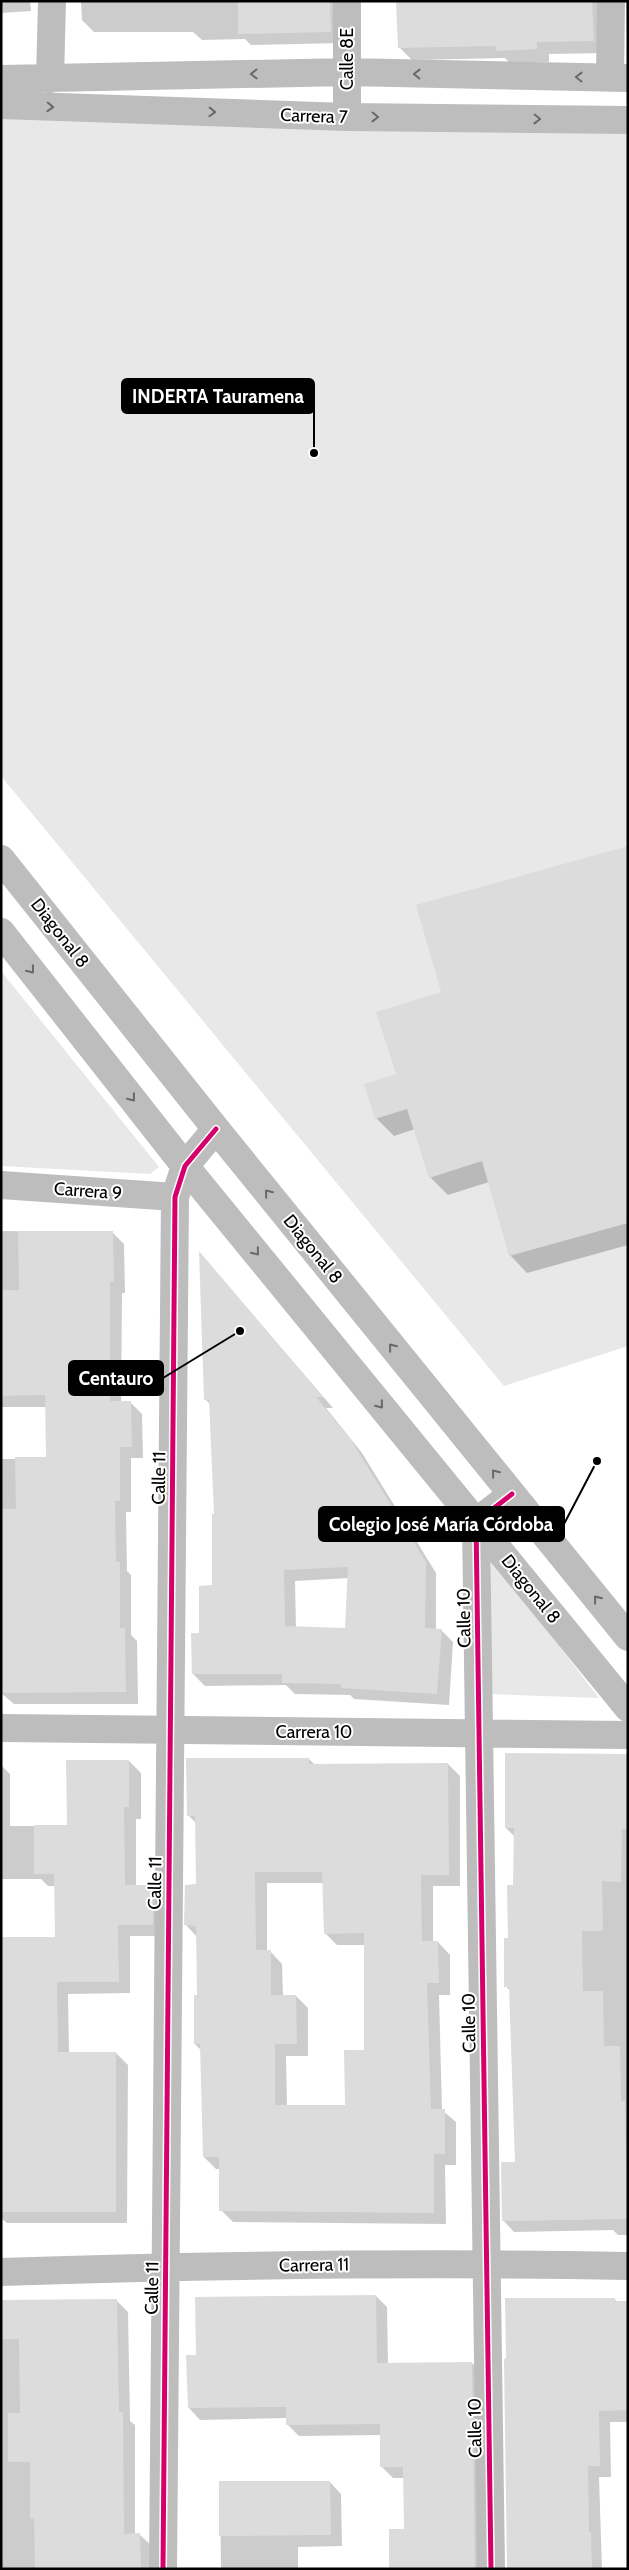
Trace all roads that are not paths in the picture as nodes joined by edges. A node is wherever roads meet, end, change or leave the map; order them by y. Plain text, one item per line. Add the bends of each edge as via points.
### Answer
1 (52, 1) edge
2 (347, 1) edge
3 (611, 1) edge
4 (347, 72) junction
5 (1, 78) edge
6 (619, 78) edge
7 (50, 79) junction
8 (1, 105) edge
9 (347, 117) junction
10 (628, 120) edge
11 (1, 859) edge
12 (1, 932) edge
13 (216, 1129) junction
14 (185, 1166) junction
15 (1, 1185) edge
16 (175, 1198) junction
17 (512, 1494) junction
18 (476, 1522) junction
19 (628, 1637) edge
20 (628, 1708) edge
21 (1, 1728) edge
22 (170, 1731) junction
23 (479, 1733) junction
24 (628, 1735) edge
25 (486, 2263) junction
26 (628, 2266) edge
27 (166, 2267) junction
28 (1, 2272) edge
29 (163, 2569) edge
30 (491, 2569) edge

1 - 7 street
2 - 4 street, Calle 8E
3 - 6 street
6 -> 4 street
4 -> 7 street
4 - 9 street, Calle 8E
5 - 7 street
8 -> 9 street, Carrera 7
9 -> 10 street, Carrera 7
11 - 13 street, Diagonal 8
12 -> 14 street, Diagonal 8
13 - 14 street
17 -> 13 street, Diagonal 8
14 - 16 street, Calle 11
14 -> 18 street, Diagonal 8
15 - 16 street, Carrera 9
16 - 22 street, Calle 11
17 - 18 street
19 -> 17 street, Diagonal 8
18 - 20 street, Diagonal 8
18 - 23 street, Calle 10
21 - 22 street, Carrera 10
22 - 23 street, Carrera 10
22 - 27 street, Calle 11
23 - 24 street, Carrera 10
23 - 25 street, Calle 10
25 - 26 street, Carrera 11
25 - 27 street, Carrera 11
25 - 30 street, Calle 10
27 - 28 street, Carrera 11
27 - 29 street, Calle 11

